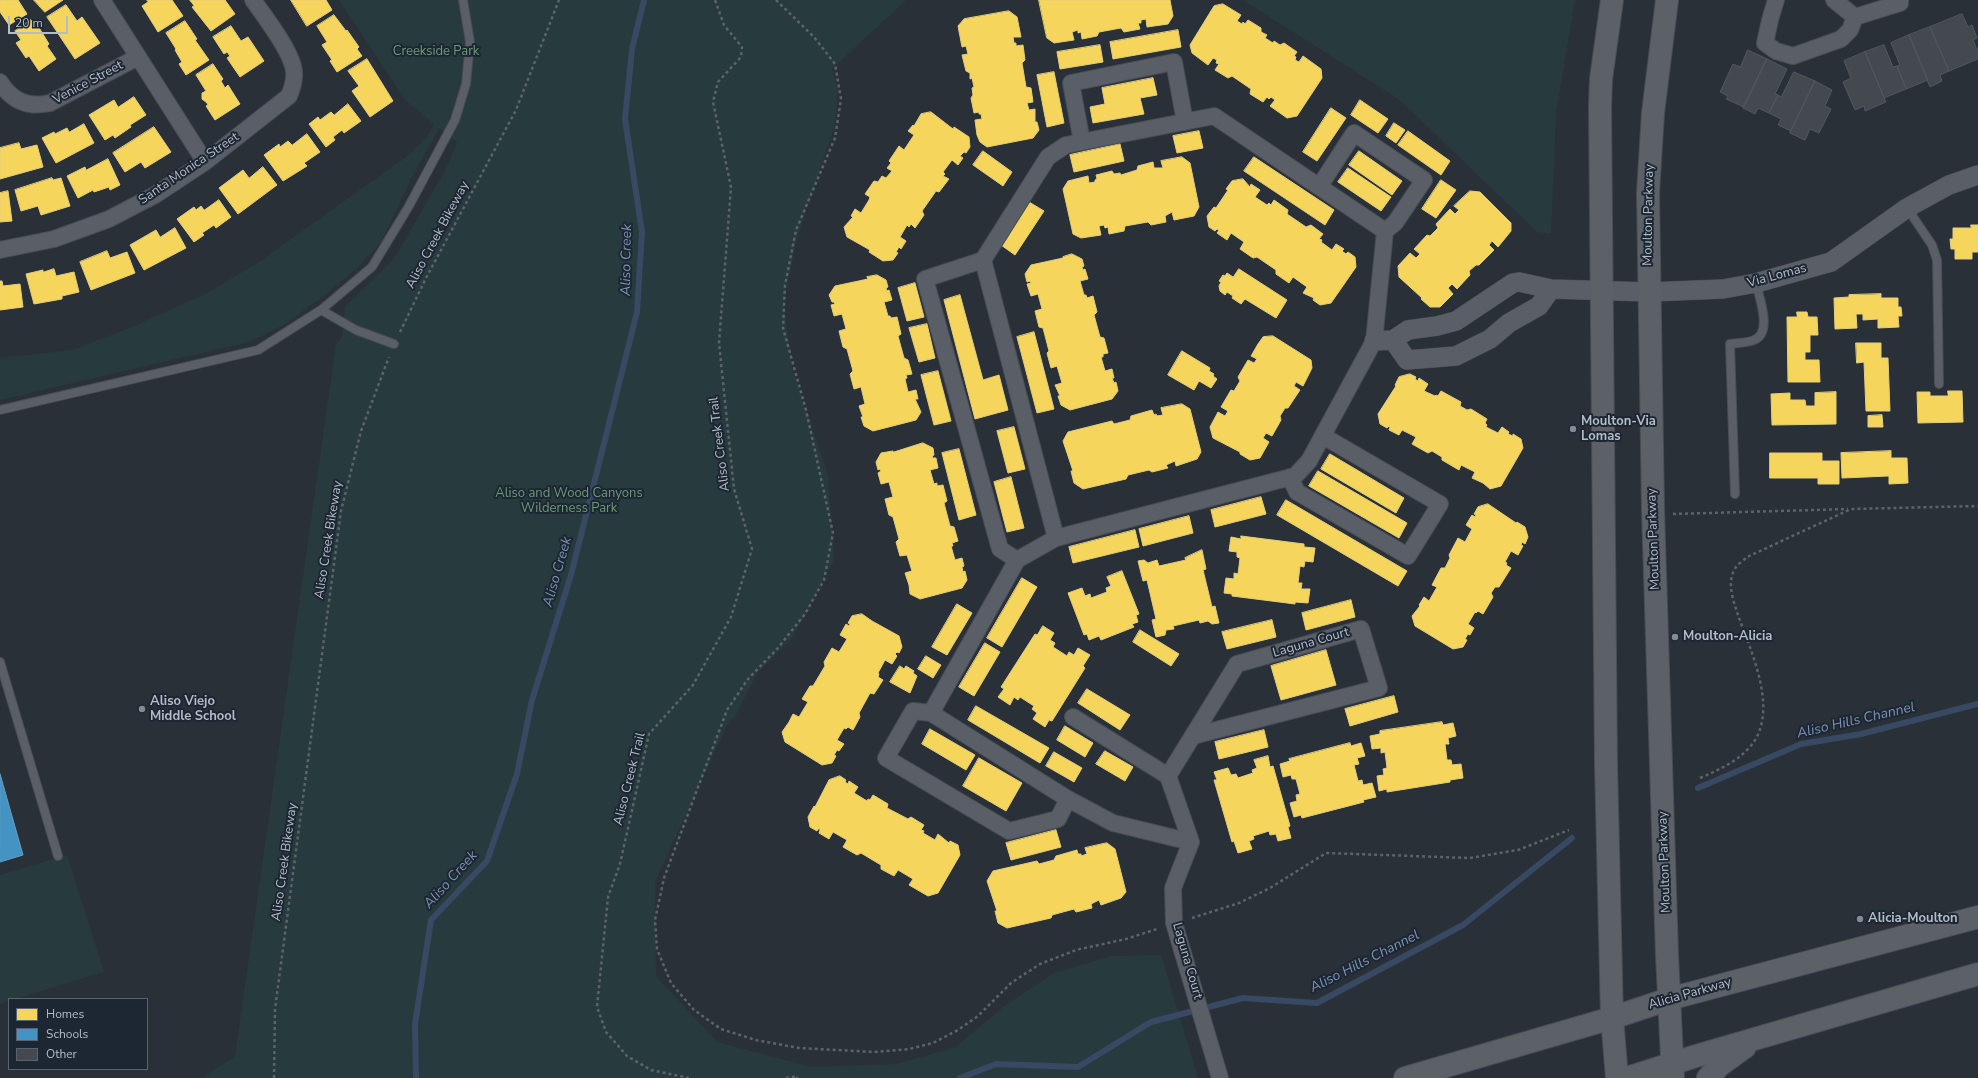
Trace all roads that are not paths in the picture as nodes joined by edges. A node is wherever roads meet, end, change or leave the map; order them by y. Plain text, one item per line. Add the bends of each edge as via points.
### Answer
1 (102, 0) edge
2 (254, 0) edge
3 (463, 0) edge
4 (1612, 0) edge
5 (1667, 0) edge
6 (1776, 0) edge
7 (1834, 0) edge
8 (1900, 0) edge
9 (1855, 17) junction
10 (138, 57) junction
11 (0, 82) edge
12 (1185, 122) junction
13 (1082, 142) junction
14 (205, 162) junction
15 (1978, 175) edge
16 (1318, 187) junction
17 (1907, 208) junction
18 (1385, 231) junction
19 (0, 250) edge
20 (983, 260) junction
21 (1756, 283) junction
22 (1551, 289) junction
23 (1603, 291) junction
24 (1649, 292) junction
25 (321, 310) junction
26 (1384, 341) junction
27 (394, 344) road end
28 (1939, 384) dead end
29 (0, 410) edge
30 (1323, 436) junction
31 (1290, 478) junction
32 (1735, 494) dead end
33 (1056, 538) junction
34 (1017, 560) junction
35 (0, 662) edge
36 (931, 714) junction
37 (1073, 717) dead end
38 (1193, 736) junction
39 (1168, 776) junction
40 (1068, 799) junction
41 (1190, 842) junction
42 (58, 856) dead end
43 (1978, 917) edge
44 (1978, 974) edge
45 (1669, 999) junction
46 (1612, 1018) junction
47 (1759, 1037) junction
48 (1673, 1070) edge
49 (1220, 1078) edge
50 (1404, 1078) edge
51 (1617, 1078) edge
52 (1627, 1078) edge
53 (1708, 1078) edge

1 - 10 street
2 - 14 street, Santa Monica Street via 290,58 294,72 293,85 289,96 279,106
3 - 25 lane via 470,42 466,84 455,120 409,206 372,267
4 - 23 main road via 1601,79
5 - 24 main road, Moulton Parkway via 1653,113 1648,193
6 - 9 street via 1766,43 1776,51 1793,56 1842,39 1850,30
7 - 9 street
8 - 9 street via 1900,3
10 - 11 street, Venice Street via 50,104 39,106 26,105 15,99
10 - 14 street
12 - 13 street
12 - 13 street via 1174,62 1071,83
12 - 16 street via 1214,116
13 - 20 street via 1066,145 1048,156
14 - 19 street, Santa Monica Street via 155,195 109,219 54,239
15 - 17 street, Via Lomas via 1949,185
16 - 18 street
16 - 18 street via 1354,134 1424,180 1395,223
17 - 21 street, Via Lomas via 1831,262
17 - 28 lane via 1932,245 1937,260
18 - 26 street
20 - 33 street
20 - 34 street via 925,279 1000,549
21 - 24 street, Via Lomas via 1724,289
21 - 32 lane via 1765,324 1762,333 1755,340 1730,344
22 - 23 street, Via Lomas
22 - 26 street, Via Lomas via 1513,283 1456,321 1408,330
22 - 26 street via 1539,306 1509,323 1490,338 1456,356 1407,360
23 - 24 street, Via Lomas
23 - 46 main road via 1606,742
24 - 45 main road, Moulton Parkway via 1653,514
25 - 27 lane via 356,330
25 - 29 lane via 258,350
26 - 30 street
30 - 31 street via 1309,461
30 - 31 street via 1440,504 1408,556 1297,492
31 - 33 street
33 - 34 street
34 - 36 street
35 - 42 lane
36 - 40 street
36 - 40 street via 913,711 886,758 1009,831 1058,819
37 - 39 street
38 - 38 street, Laguna Court via 1379,688 1361,629 1237,664
38 - 39 street, Laguna Court
39 - 41 street
40 - 41 street via 1113,822
41 - 49 street, Laguna Court via 1173,888 1174,923
43 - 45 main road, Alicia Parkway
44 - 47 main road
45 - 46 main road, Alicia Parkway
45 - 48 main road, Moulton Parkway
46 - 50 main road, Alicia Parkway
46 - 51 main road
47 - 48 main road
47 - 53 main road via 1720,1065
48 - 52 main road

